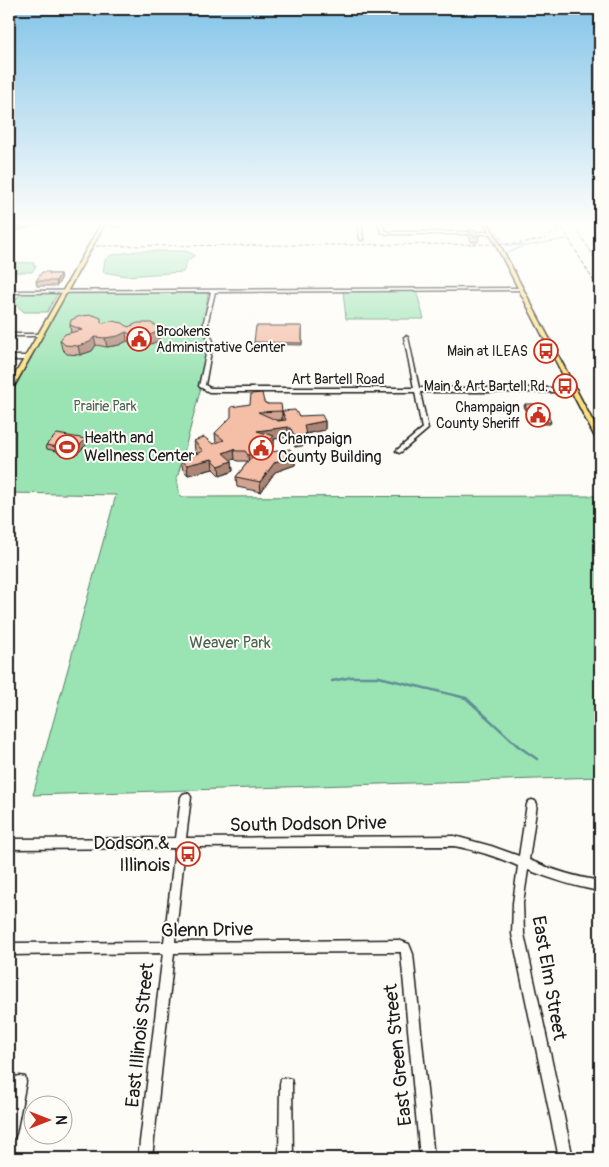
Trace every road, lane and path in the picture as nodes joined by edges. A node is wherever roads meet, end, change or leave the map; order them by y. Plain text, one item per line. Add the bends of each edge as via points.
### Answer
1 (71, 276) edge
2 (515, 276) edge
3 (521, 289) junction
4 (63, 291) junction
5 (213, 291) junction
6 (9, 292) edge
7 (39, 334) junction
8 (9, 335) edge
9 (406, 338) dead end
10 (9, 358) edge
11 (26, 358) junction
12 (10, 383) edge
13 (9, 390) edge
14 (417, 390) junction
15 (574, 390) junction
16 (600, 441) edge
17 (399, 451) dead end
18 (186, 797) dead end
19 (532, 804) dead end
20 (181, 843) junction
21 (9, 844) edge
22 (524, 862) junction
23 (600, 886) edge
24 (169, 948) junction
25 (405, 948) joint
26 (9, 949) edge
27 (20, 1082) dead end
28 (286, 1084) dead end
29 (9, 1133) edge
30 (145, 1158) edge
31 (286, 1158) edge
32 (427, 1158) edge
33 (566, 1158) edge

1 - 4 main road
2 - 3 main road
3 - 5 street
3 - 15 main road
4 - 5 street
4 - 6 street
4 - 7 main road
5 - 14 street, Art Bartell Road via 206,321 210,341 203,388
7 - 8 street
7 - 11 main road
9 - 14 street
10 - 11 street
11 - 12 main road
12 - 13 main road
14 - 15 street, Art Bartell Road
14 - 17 street via 425,429
15 - 16 main road
18 - 20 street, East Illinois Street
19 - 22 street, East Elm Street
20 - 21 street, South Dodson Drive
20 - 22 street, South Dodson Drive via 454,841 481,846
20 - 24 street, East Illinois Street
22 - 23 street, South Dodson Drive via 575,882
22 - 33 street, East Elm Street via 518,903 518,934
24 - 25 street, Glenn Drive
24 - 26 street, Glenn Drive
24 - 30 street, East Illinois Street
25 - 32 street, East Green Street
27 - 29 street
28 - 31 street

